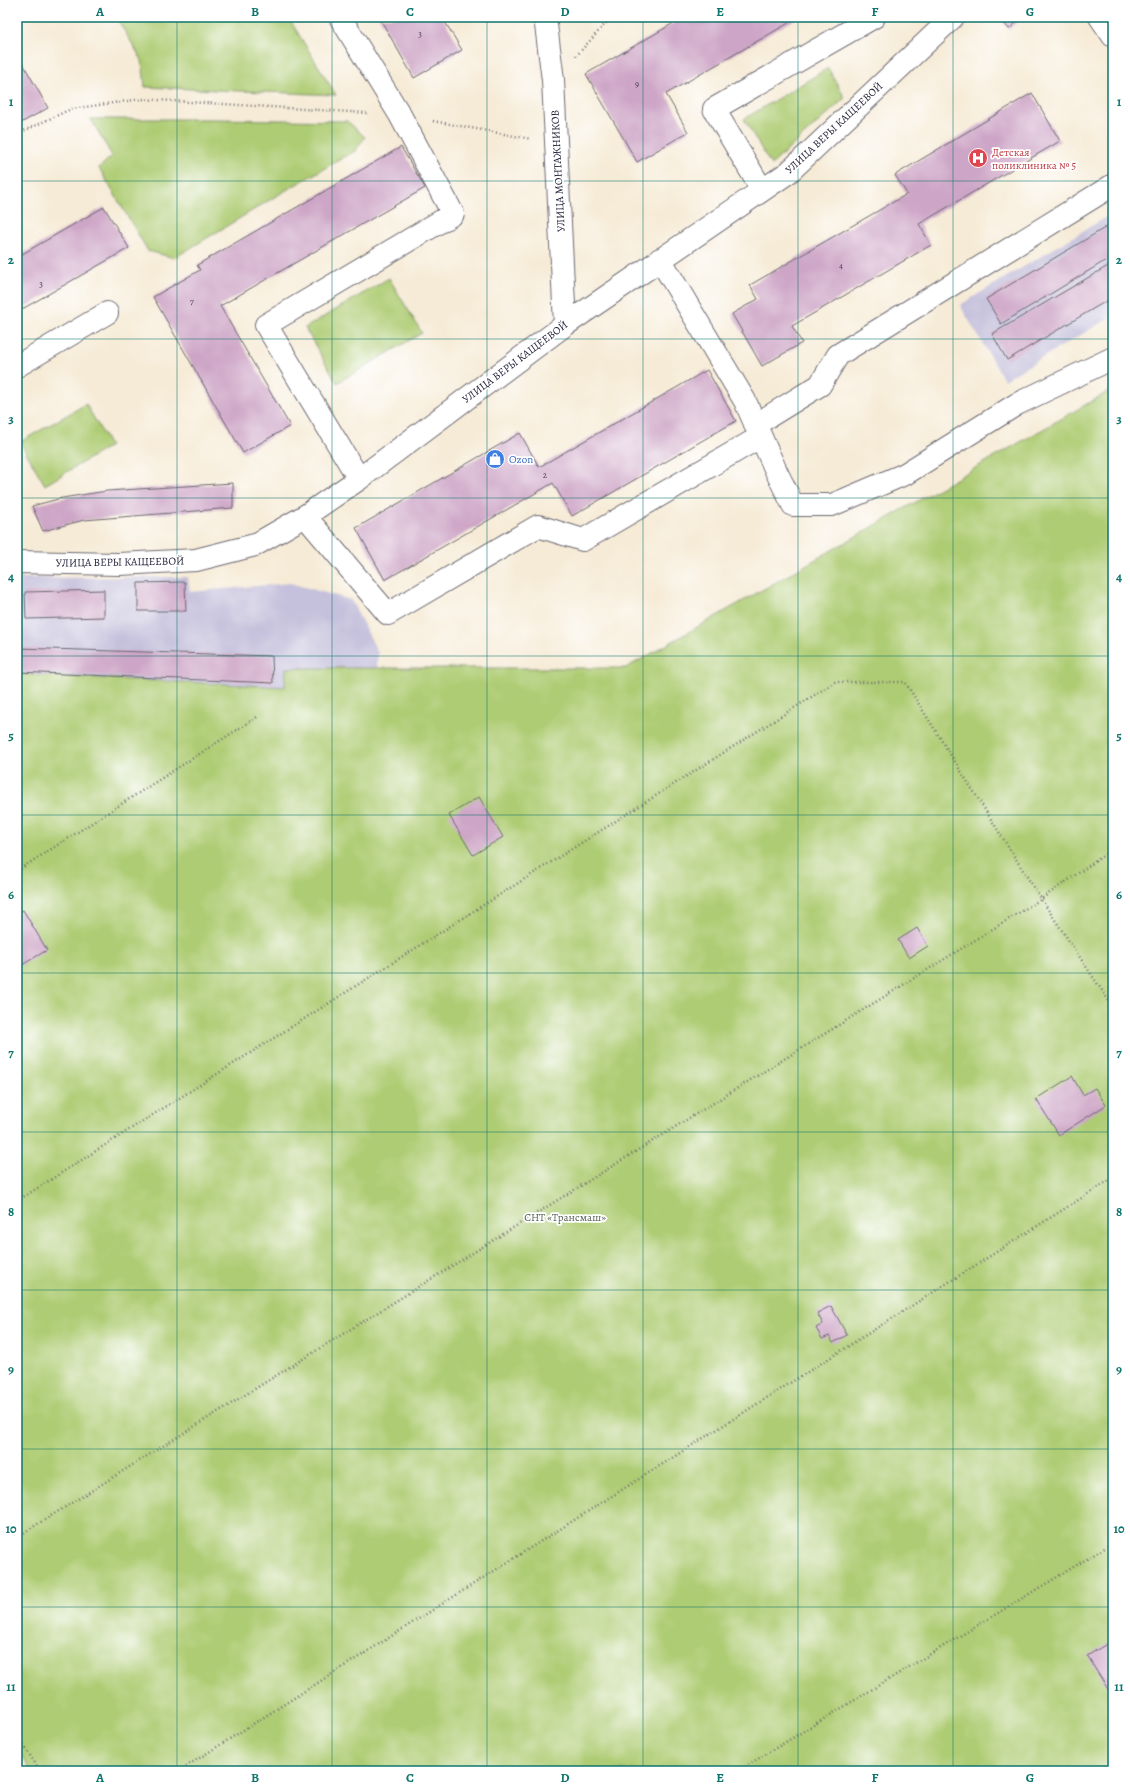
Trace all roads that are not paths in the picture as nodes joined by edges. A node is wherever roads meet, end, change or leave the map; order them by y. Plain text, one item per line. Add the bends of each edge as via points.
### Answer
1 (340, 17) edge
2 (545, 17) edge
3 (874, 17) edge
4 (953, 17) edge
5 (1100, 17) edge
6 (1113, 36) edge
7 (1113, 185) edge
8 (762, 190) junction
9 (660, 259) junction
10 (107, 313) dead end
11 (565, 325) junction
12 (1113, 358) edge
13 (17, 366) edge
14 (758, 431) junction
15 (359, 478) junction
16 (305, 516) junction
17 (17, 562) edge

1 - 15 street via 400,115 453,214 266,324
2 - 11 street, УЛИЦА МОНТАЖНИКОВ via 553,80
3 - 8 street via 714,109
4 - 8 street, УЛИЦА ВЕРЫ КАЩЕЕВОЙ via 789,172
5 - 6 street
7 - 14 street via 838,356 820,385
8 - 9 street, УЛИЦА ВЕРЫ КАЩЕЕВОЙ
9 - 11 street, УЛИЦА ВЕРЫ КАЩЕЕВОЙ
9 - 14 street via 745,402
10 - 13 street
11 - 15 street, УЛИЦА ВЕРЫ КАЩЕЕВОЙ
12 - 14 street via 1017,404 905,474 832,505 793,505
14 - 16 street via 583,540 538,526 388,614
15 - 16 street, УЛИЦА ВЕРЫ КАЩЕЕВОЙ
16 - 17 street, УЛИЦА ВЕРЫ КАЩЕЕВОЙ via 255,545 196,560 119,564

